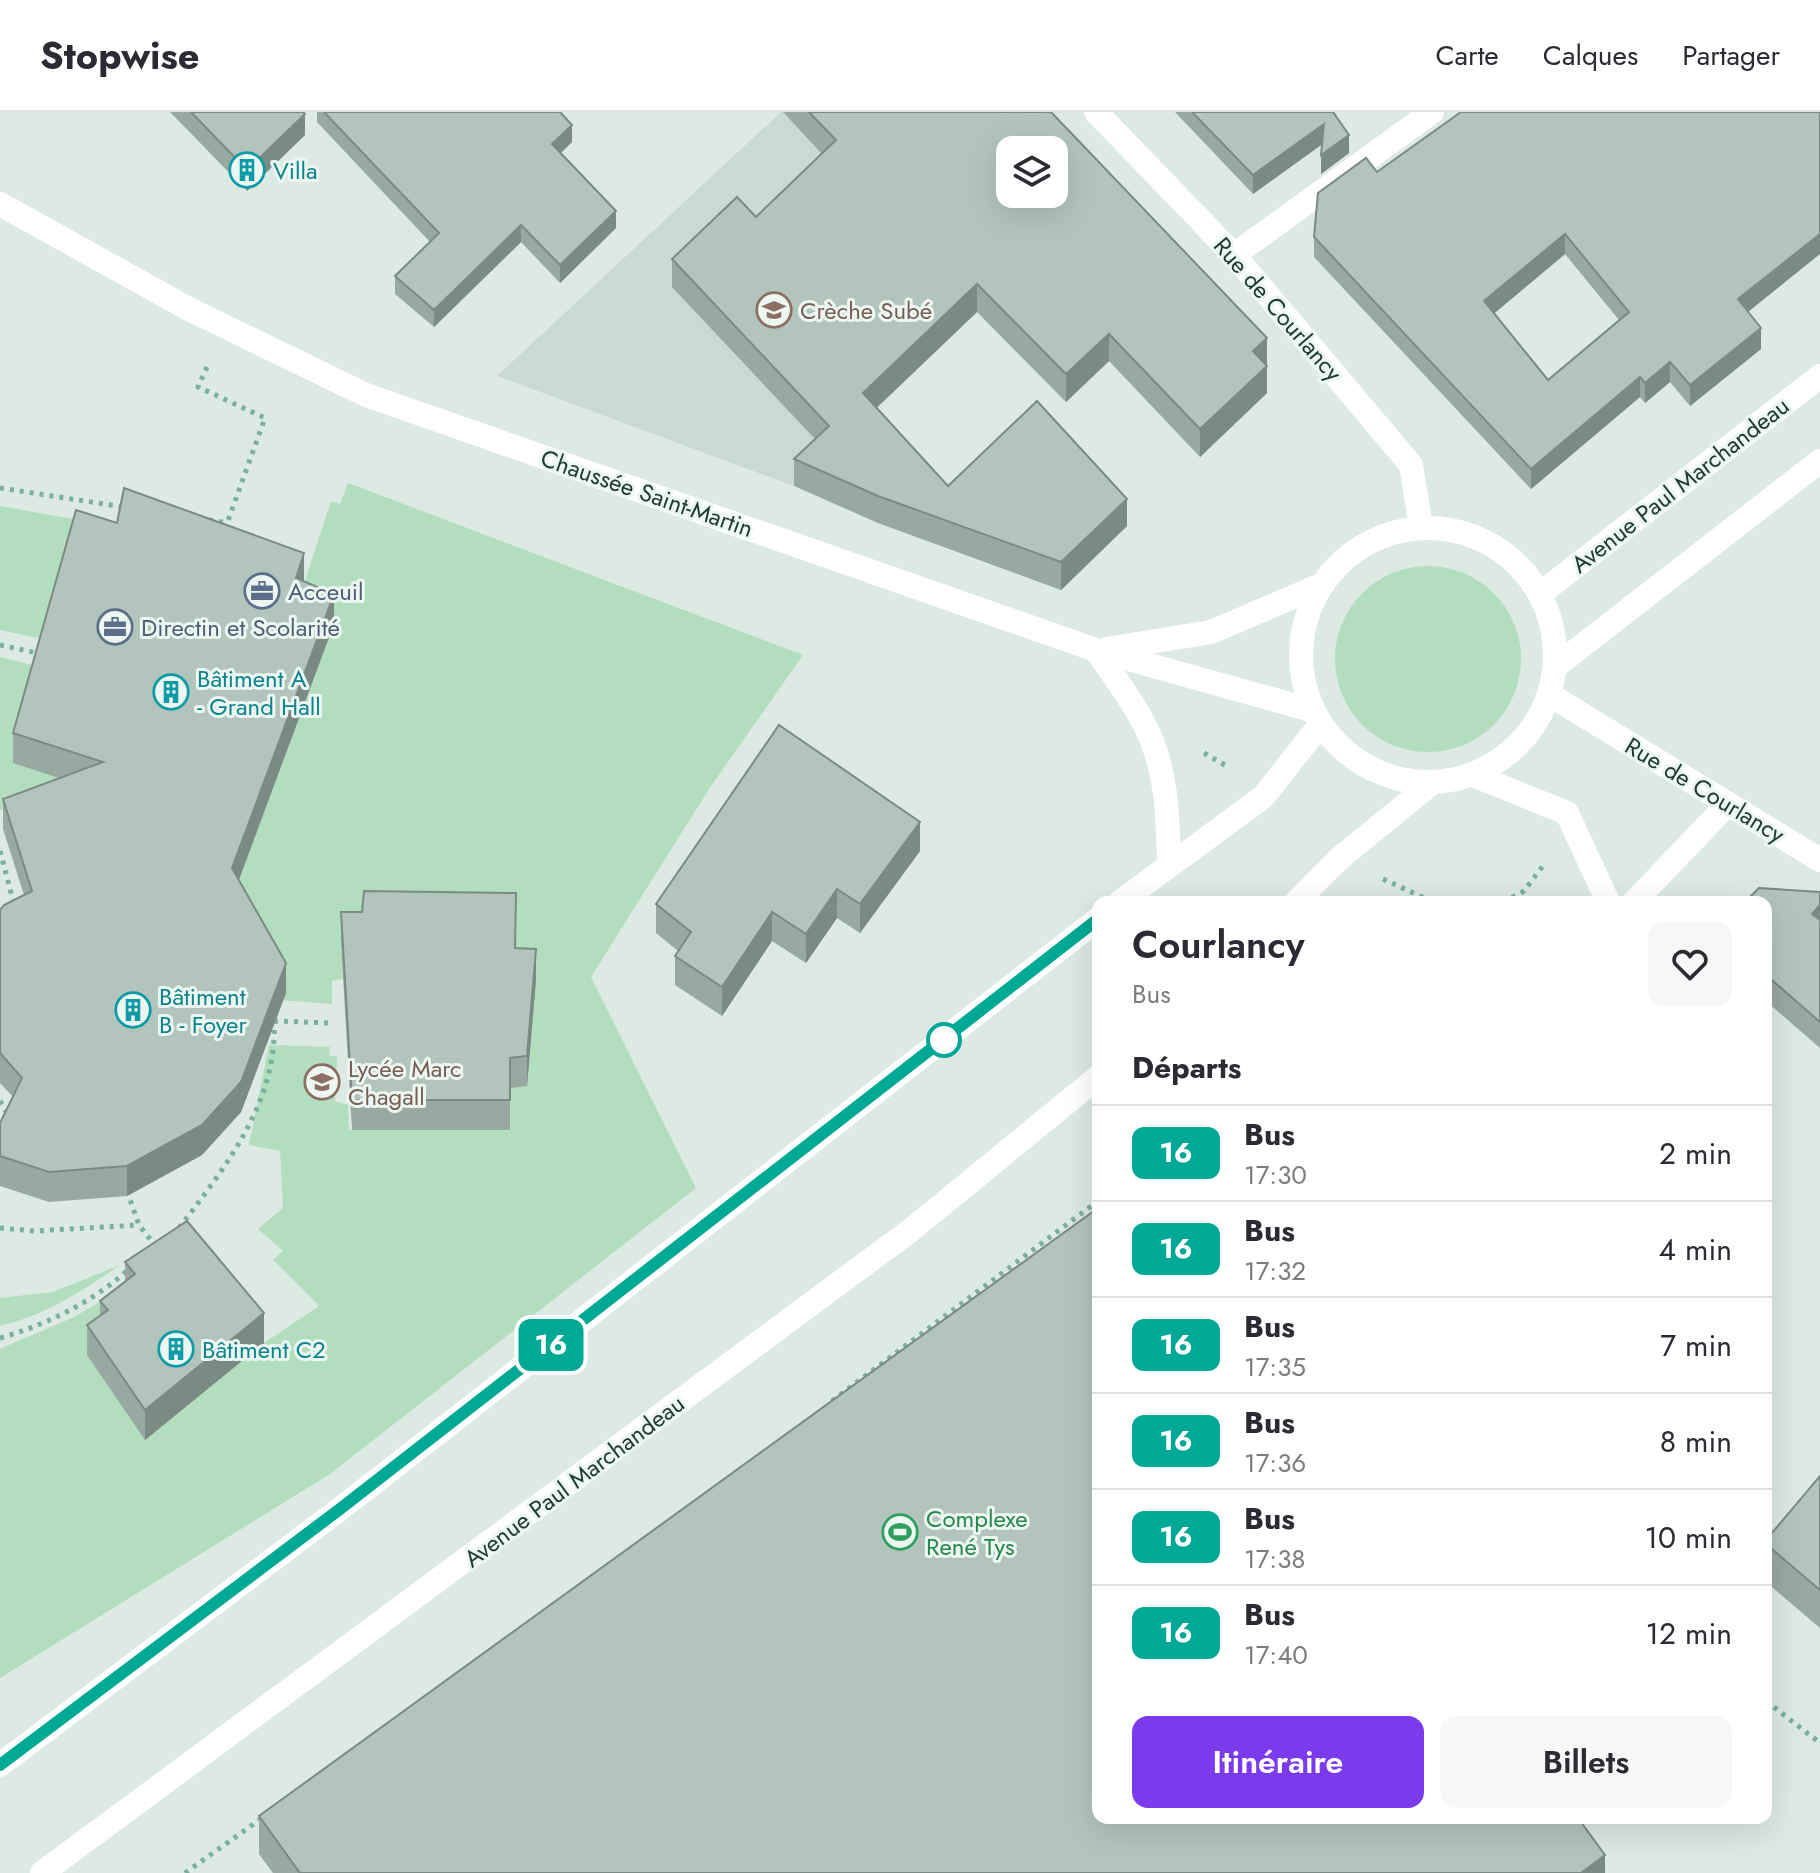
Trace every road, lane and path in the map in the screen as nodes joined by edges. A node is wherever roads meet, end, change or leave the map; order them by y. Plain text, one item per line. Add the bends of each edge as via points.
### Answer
1 (1096, 112) edge
2 (1432, 112) edge
3 (0, 204) edge
4 (1234, 255) junction
5 (225, 326) junction
6 (1820, 376) edge
7 (1820, 461) edge
8 (0, 488) edge
9 (133, 508) edge
10 (196, 518) edge
11 (228, 523) junction
12 (1421, 527) junction
13 (223, 536) edge
14 (1321, 585) junction
15 (1540, 594) junction
16 (0, 645) edge
17 (1096, 650) junction
18 (44, 655) edge
19 (1556, 666) junction
20 (1550, 695) junction
21 (1315, 717) junction
22 (1473, 775) junction
23 (1432, 783) junction
24 (1728, 804) junction
25 (0, 851) edge
26 (1820, 860) edge
27 (1169, 863) junction
28 (1128, 896) edge
29 (1302, 896) edge
30 (1605, 896) edge
31 (1640, 896) edge
32 (17, 915) edge
33 (1092, 924) edge
34 (274, 1007) edge
35 (265, 1021) edge
36 (275, 1021) junction
37 (331, 1023) dead end
38 (1092, 1082) edge
39 (0, 1101) edge
40 (4, 1122) edge
41 (127, 1191) edge
42 (1092, 1206) edge
43 (139, 1225) junction
44 (0, 1228) edge
45 (169, 1235) edge
46 (157, 1244) junction
47 (148, 1252) edge
48 (161, 1254) edge
49 (129, 1268) edge
50 (0, 1338) edge
51 (830, 1402) edge
52 (1772, 1706) edge
53 (1820, 1743) edge
54 (0, 1765) edge
55 (265, 1816) edge
56 (42, 1873) edge
57 (185, 1873) edge

1 - 4 street, Rue de Courlancy
2 - 4 street
3 - 5 street, Chaussée Saint-Martin
4 - 12 street, Rue de Courlancy via 1411,465
5 - 11 path via 198,387 265,418
5 - 17 street, Chaussée Saint-Martin via 366,395
6 - 15 street, Avenue Paul Marchandeau
7 - 19 street
8 - 9 path
10 - 11 path
11 - 13 path
12 - 14 street via 1382,536 1347,555
12 - 15 street via 1457,530 1491,544 1519,565
14 - 17 street, Chaussée Saint-Martin via 1211,632
14 - 21 street via 1305,621 1300,659
15 - 19 street via 1554,629
16 - 18 path
17 - 21 street
17 - 27 street via 1145,724 1157,757 1167,801
19 - 20 street
20 - 22 street via 1521,743
20 - 24 street, Rue de Courlancy
21 - 23 street via 1339,748 1367,768
21 - 27 street via 1263,797
22 - 23 street
22 - 30 street via 1567,813
23 - 29 street
24 - 26 street, Rue de Courlancy
24 - 31 street
25 - 32 path
27 - 28 street
33 - 54 street via 340,1509
34 - 36 path
35 - 36 path
36 - 37 path
36 - 45 path via 270,1080 231,1160
38 - 56 street, Avenue Paul Marchandeau via 911,1230
39 - 40 path via 9,1114
41 - 43 path
42 - 51 path
43 - 44 path
43 - 46 path
46 - 47 path
46 - 48 path
49 - 50 path via 106,1289 42,1326
52 - 53 path
55 - 57 path

